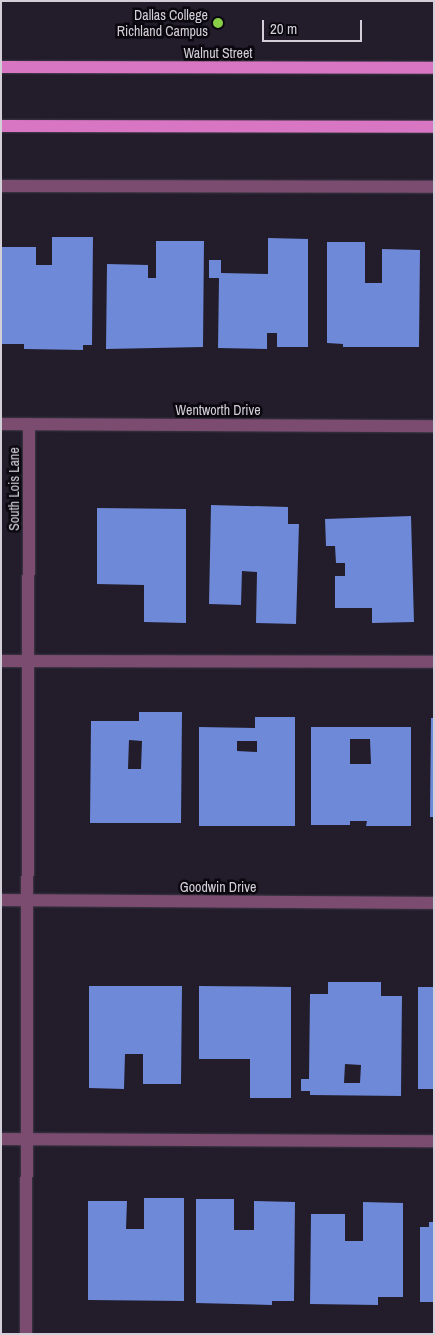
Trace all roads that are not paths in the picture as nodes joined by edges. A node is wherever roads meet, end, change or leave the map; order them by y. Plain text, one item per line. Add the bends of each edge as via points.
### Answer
1 (1, 67) edge
2 (434, 68) edge
3 (1, 126) edge
4 (434, 127) edge
5 (1, 186) edge
6 (434, 187) edge
7 (1, 424) edge
8 (29, 424) junction
9 (434, 426) edge
10 (28, 660) junction
11 (1, 661) edge
12 (434, 662) edge
13 (1, 900) edge
14 (27, 901) junction
15 (434, 903) edge
16 (1, 1139) edge
17 (27, 1139) junction
18 (434, 1141) edge
19 (26, 1334) edge

1 - 2 main road, Walnut Street
3 - 4 main road
5 - 6 street
7 - 8 street, Wentworth Drive
8 - 9 street, Wentworth Drive
8 - 10 street, South Lois Lane
10 - 11 street
10 - 12 street
10 - 14 street, South Lois Lane
13 - 14 street, Goodwin Drive
14 - 15 street, Goodwin Drive
14 - 17 street, South Lois Lane
16 - 17 street
17 - 18 street
17 - 19 street, South Lois Lane

